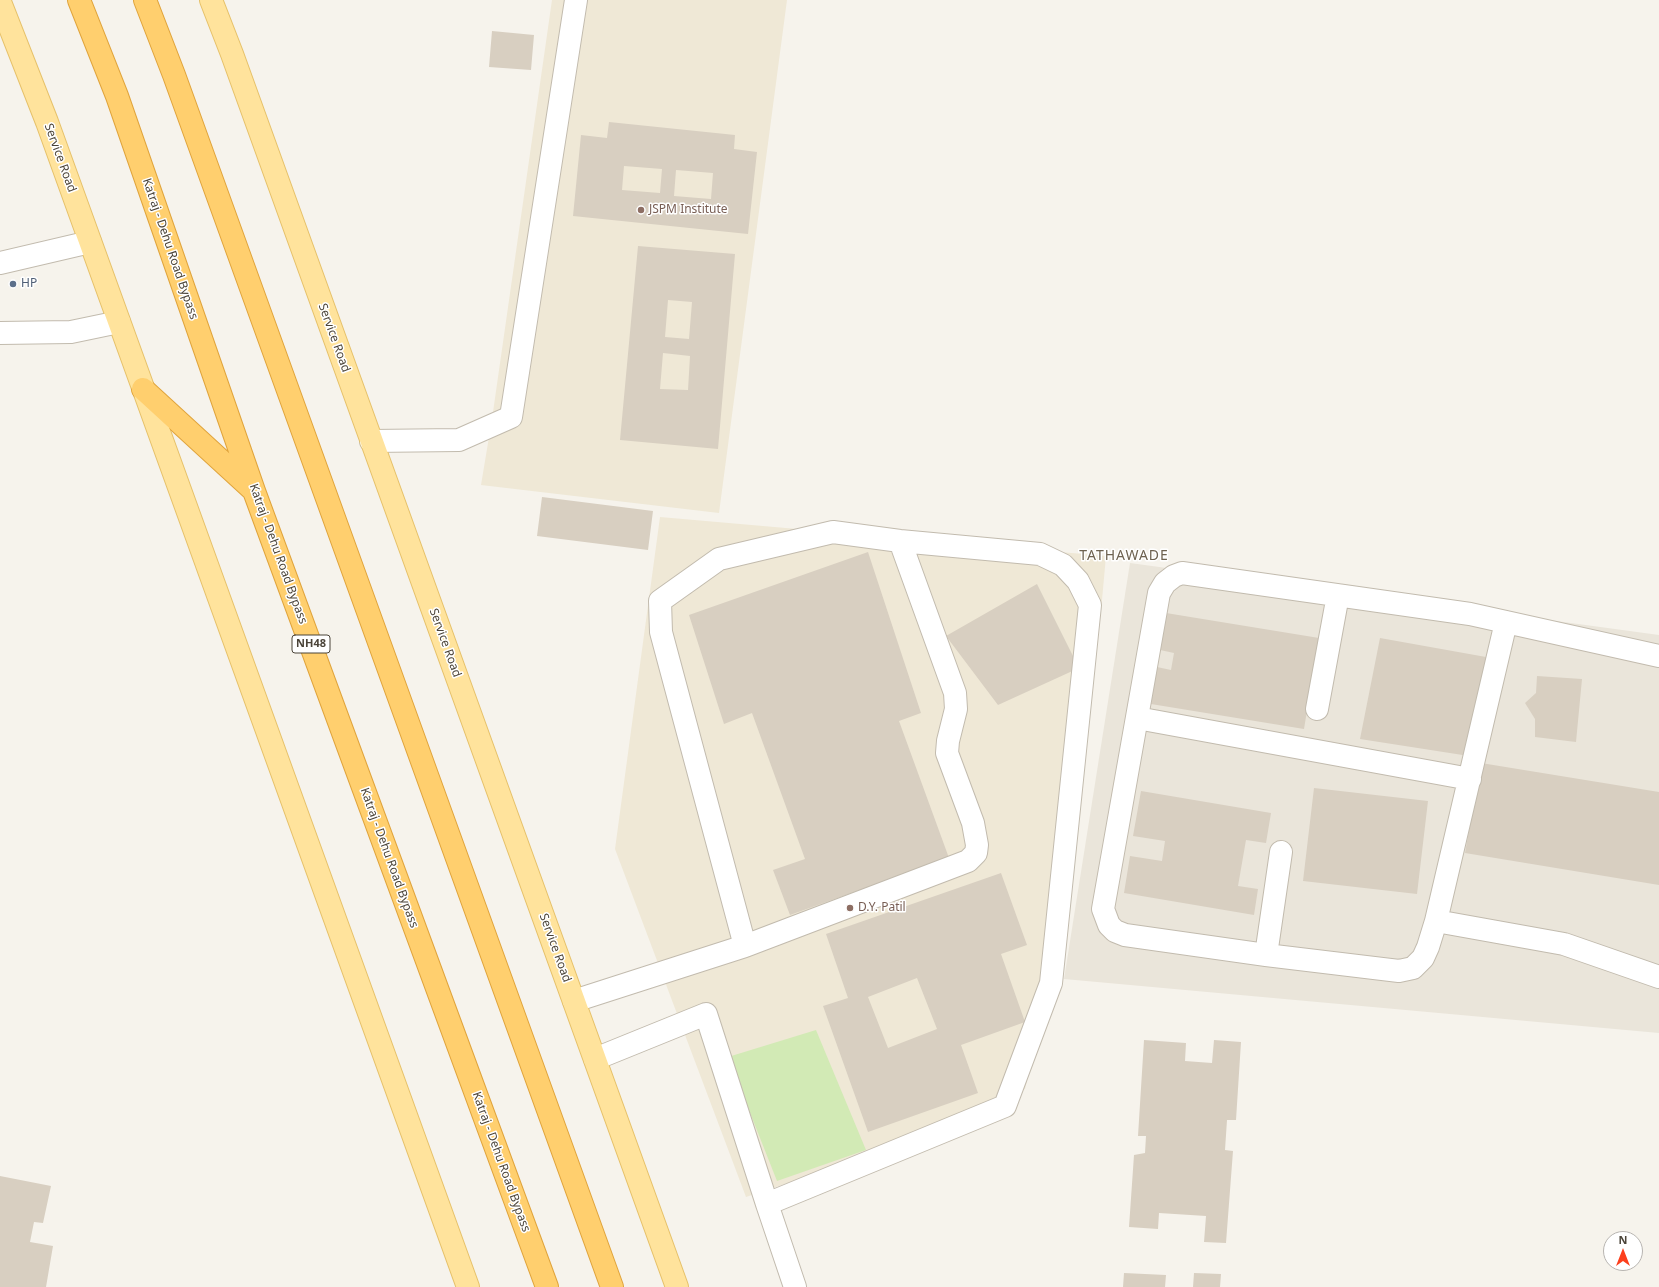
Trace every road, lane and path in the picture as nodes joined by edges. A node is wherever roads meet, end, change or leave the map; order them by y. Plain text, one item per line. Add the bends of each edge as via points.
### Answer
1 (79, 0) edge
2 (145, 0) edge
3 (210, 0) edge
4 (576, 0) edge
5 (2, 11) edge
6 (90, 242) junction
7 (0, 263) edge
8 (119, 322) junction
9 (0, 333) edge
10 (143, 389) junction
11 (371, 441) junction
12 (254, 491) junction
13 (900, 540) junction
14 (1338, 595) junction
15 (1506, 622) junction
16 (1659, 656) edge
17 (1317, 710) dead end
18 (1137, 718) junction
19 (1470, 779) junction
20 (1281, 852) dead end
21 (1436, 921) junction
22 (745, 946) junction
23 (1266, 955) junction
24 (1659, 977) edge
25 (574, 1001) junction
26 (595, 1059) junction
27 (766, 1204) junction
28 (468, 1287) edge
29 (547, 1287) edge
30 (612, 1287) edge
31 (677, 1287) edge
32 (795, 1287) edge

1 - 12 highway, Katraj - Dehu Road Bypass / NH48 via 117,96
2 - 30 highway
3 - 11 main road, Service Road via 232,54
4 - 11 lane via 511,417 459,440
5 - 6 main road, Service Road via 47,122
6 - 7 lane
6 - 8 main road, Service Road
8 - 9 lane via 71,332
8 - 10 main road, Service Road
10 - 12 highway
10 - 28 main road, Service Road
11 - 25 main road, Service Road
12 - 29 highway, Katraj - Dehu Road Bypass / NH48
13 - 22 lane via 955,693 956,710 947,753 973,823 978,845 976,853 968,861
13 - 22 lane via 834,532 720,559 660,601 661,632
13 - 27 lane via 1040,554 1063,565 1078,581 1090,605 1051,983 1005,1106
14 - 15 lane via 1470,614
14 - 17 lane
14 - 18 lane via 1182,574 1174,576 1165,583 1159,593
15 - 16 lane
15 - 19 lane
18 - 19 lane
18 - 23 lane via 1104,909 1109,925 1125,935
19 - 21 lane
20 - 23 lane
21 - 23 lane via 1423,958 1413,968 1399,971
21 - 24 lane via 1564,944
22 - 25 lane
25 - 26 main road, Service Road
26 - 27 lane via 706,1014
26 - 31 main road, Service Road
27 - 32 lane

